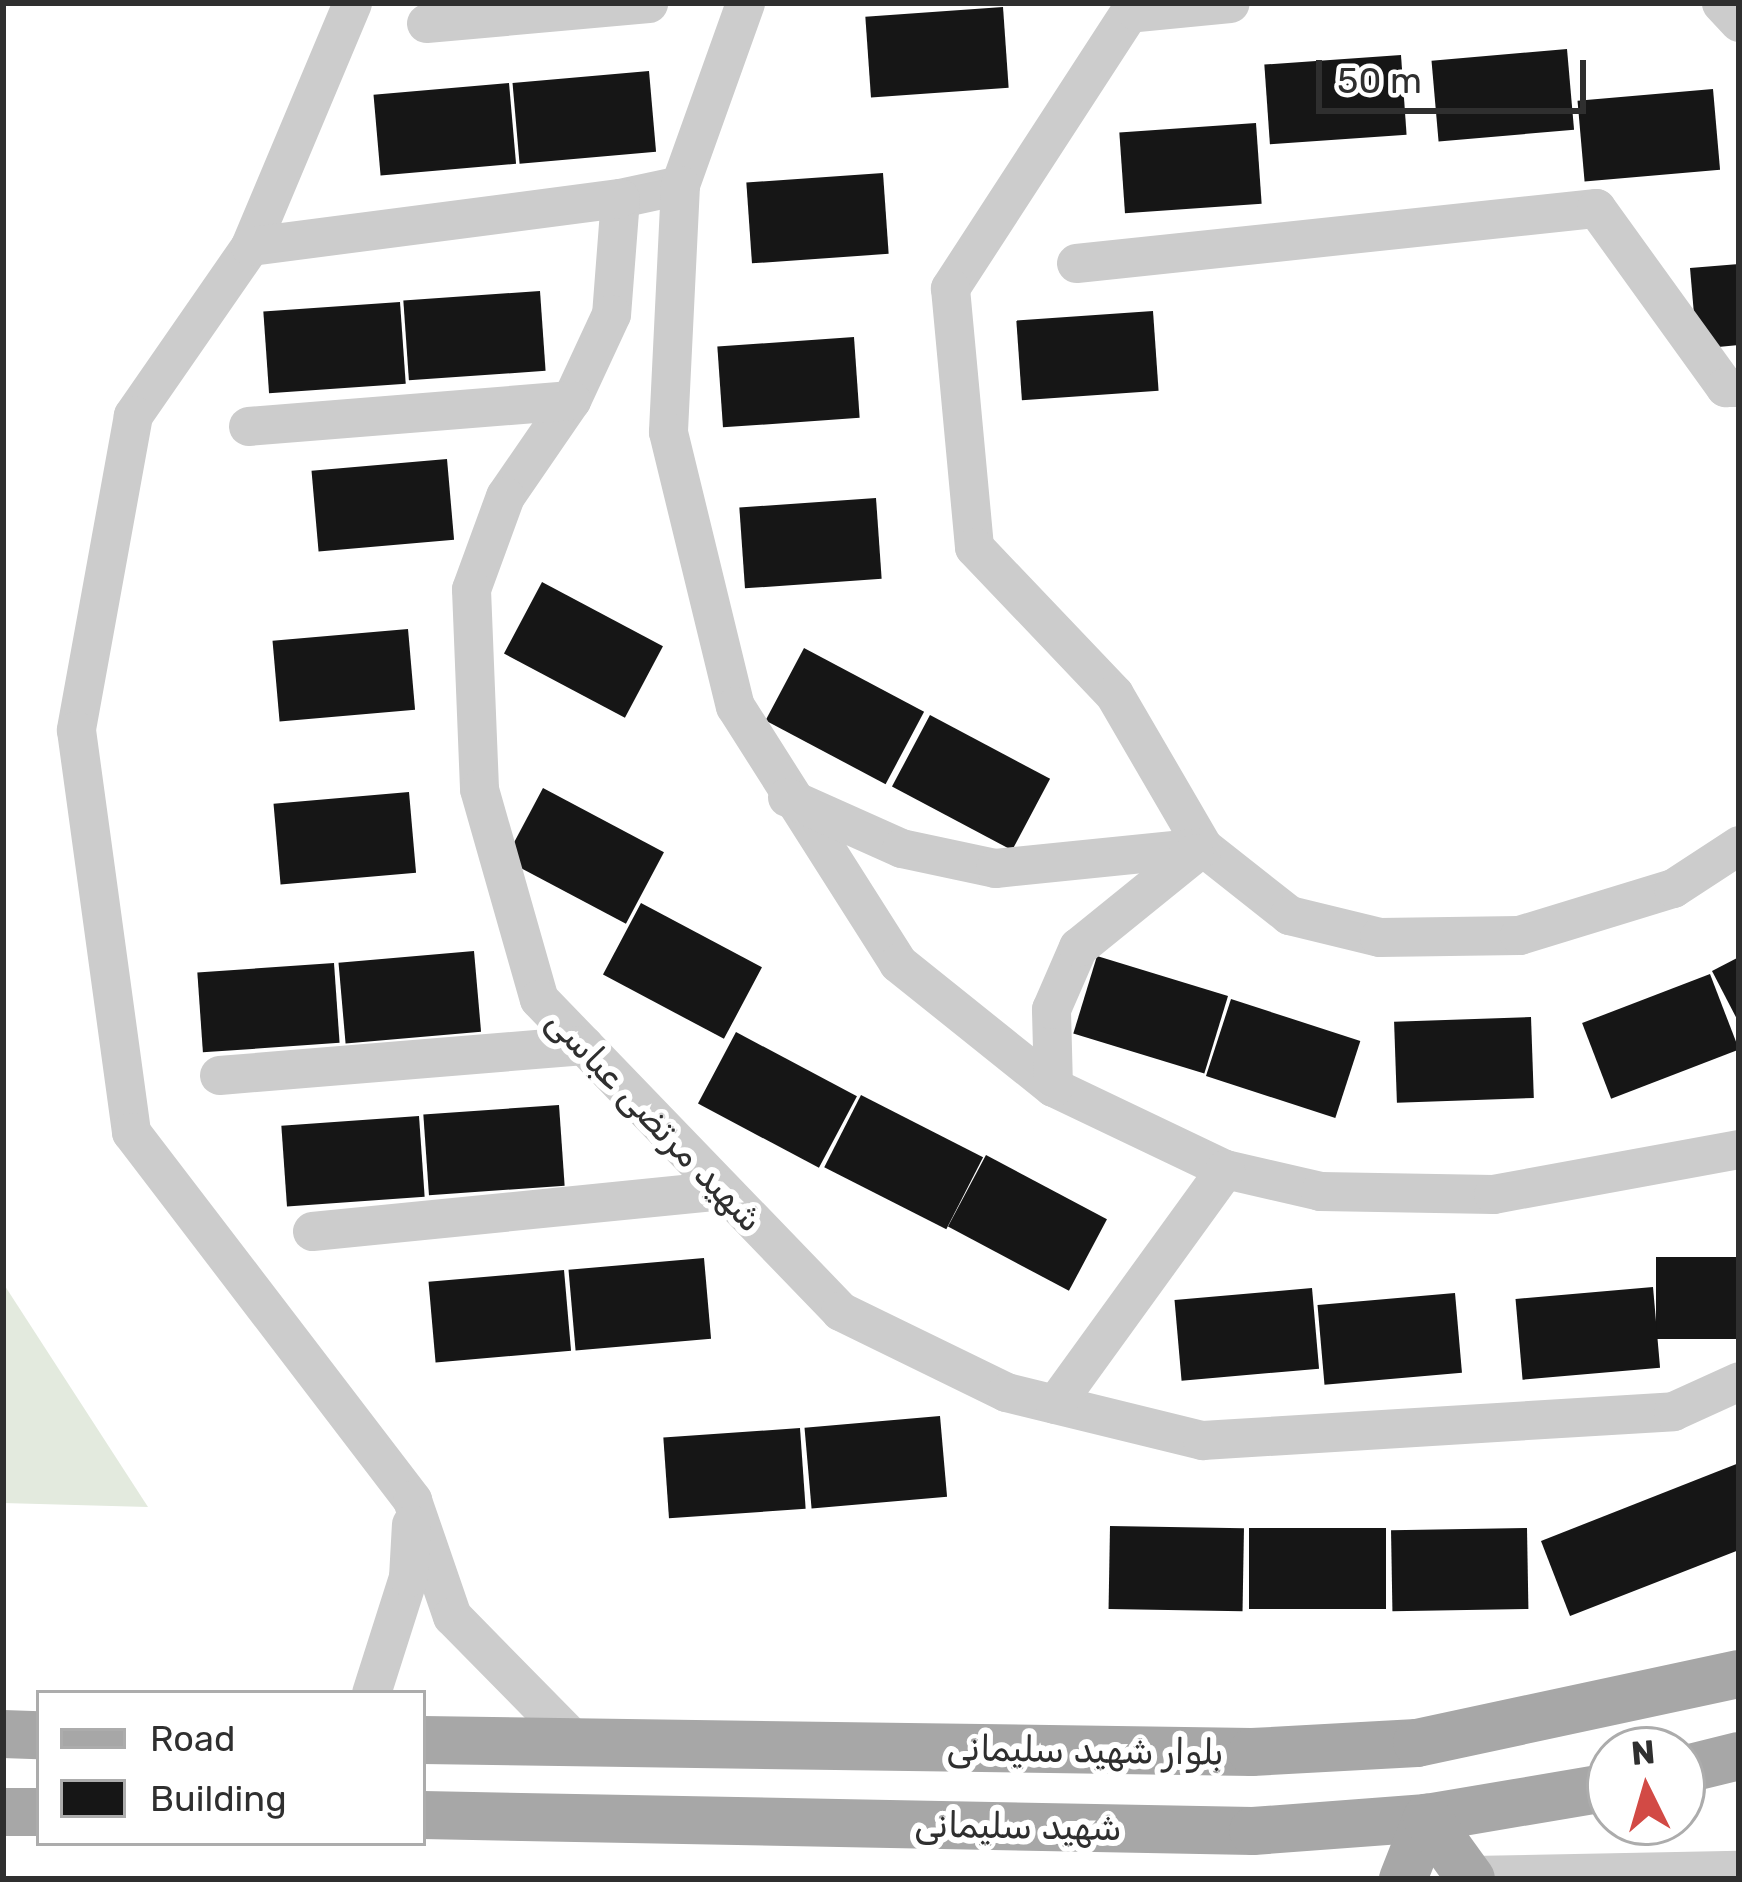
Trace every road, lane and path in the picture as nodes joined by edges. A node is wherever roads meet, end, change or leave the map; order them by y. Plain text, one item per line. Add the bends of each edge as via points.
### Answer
1 (352, 3) edge
2 (648, 3) edge
3 (746, 3) edge
4 (1230, 3) edge
5 (1721, 3) edge
6 (1136, 8) edge
7 (1739, 22) edge
8 (426, 23) dead end
9 (680, 185) junction
10 (620, 198) junction
11 (250, 246) junction
12 (1076, 263) dead end
13 (1739, 387) edge
14 (571, 400) junction
15 (248, 426) dead end
16 (787, 797) junction
17 (1739, 845) edge
18 (1203, 847) junction
19 (584, 1045) junction
20 (219, 1075) dead end
21 (1053, 1087) junction
22 (1739, 1149) edge
23 (1225, 1169) junction
24 (723, 1190) junction
25 (312, 1232) dead end
26 (1739, 1382) edge
27 (1055, 1404) junction
28 (412, 1500) junction
29 (1739, 1674) edge
30 (372, 1690) edge
31 (3, 1734) edge
32 (36, 1735) edge
33 (426, 1740) edge
34 (576, 1742) junction
35 (1739, 1756) edge
36 (1706, 1764) edge
37 (1586, 1791) edge
38 (3, 1812) edge
39 (36, 1812) edge
40 (426, 1815) edge
41 (1427, 1818) junction
42 (1739, 1870) edge
43 (1471, 1877) edge
44 (1403, 1878) edge

1 - 11 street
2 - 8 street
3 - 9 street
4 - 6 street
5 - 7 street
6 - 18 street via 950,288 956,374 974,547 1114,694
9 - 10 street
9 - 16 street via 668,432 735,706
10 - 11 street
10 - 14 street, شهید مرتضی عباسی via 611,314
11 - 28 street via 133,416 79,753 131,1132
12 - 13 street via 1596,208 1724,387
14 - 15 street
14 - 19 street, شهید مرتضی عباسی via 505,496 471,589 478,789 539,999
16 - 18 street via 901,848 995,868
16 - 21 street via 898,963
17 - 18 street via 1673,888 1519,935 1379,938 1289,915
18 - 21 street via 1078,947 1051,1009
19 - 20 street
19 - 24 street, شهید مرتضی عباسی
21 - 23 street
22 - 23 street via 1493,1195 1320,1191
23 - 27 street
24 - 25 street
24 - 27 street, شهید مرتضی عباسی via 840,1311 1006,1392
26 - 27 street, شهید مرتضی عباسی via 1673,1411 1202,1440
28 - 30 street via 408,1577
28 - 34 street via 452,1616
29 - 34 main road, بلوار شهید سلیمانی via 1553,1719 1370,1746 1252,1753
31 - 32 main road
33 - 34 main road, بلوار شهید سلیمانی
35 - 36 main road
37 - 41 main road, شهید سلیمانی
38 - 39 main road
40 - 41 main road, شهید سلیمانی via 1253,1832
41 - 43 main road
41 - 44 main road
42 - 43 street

